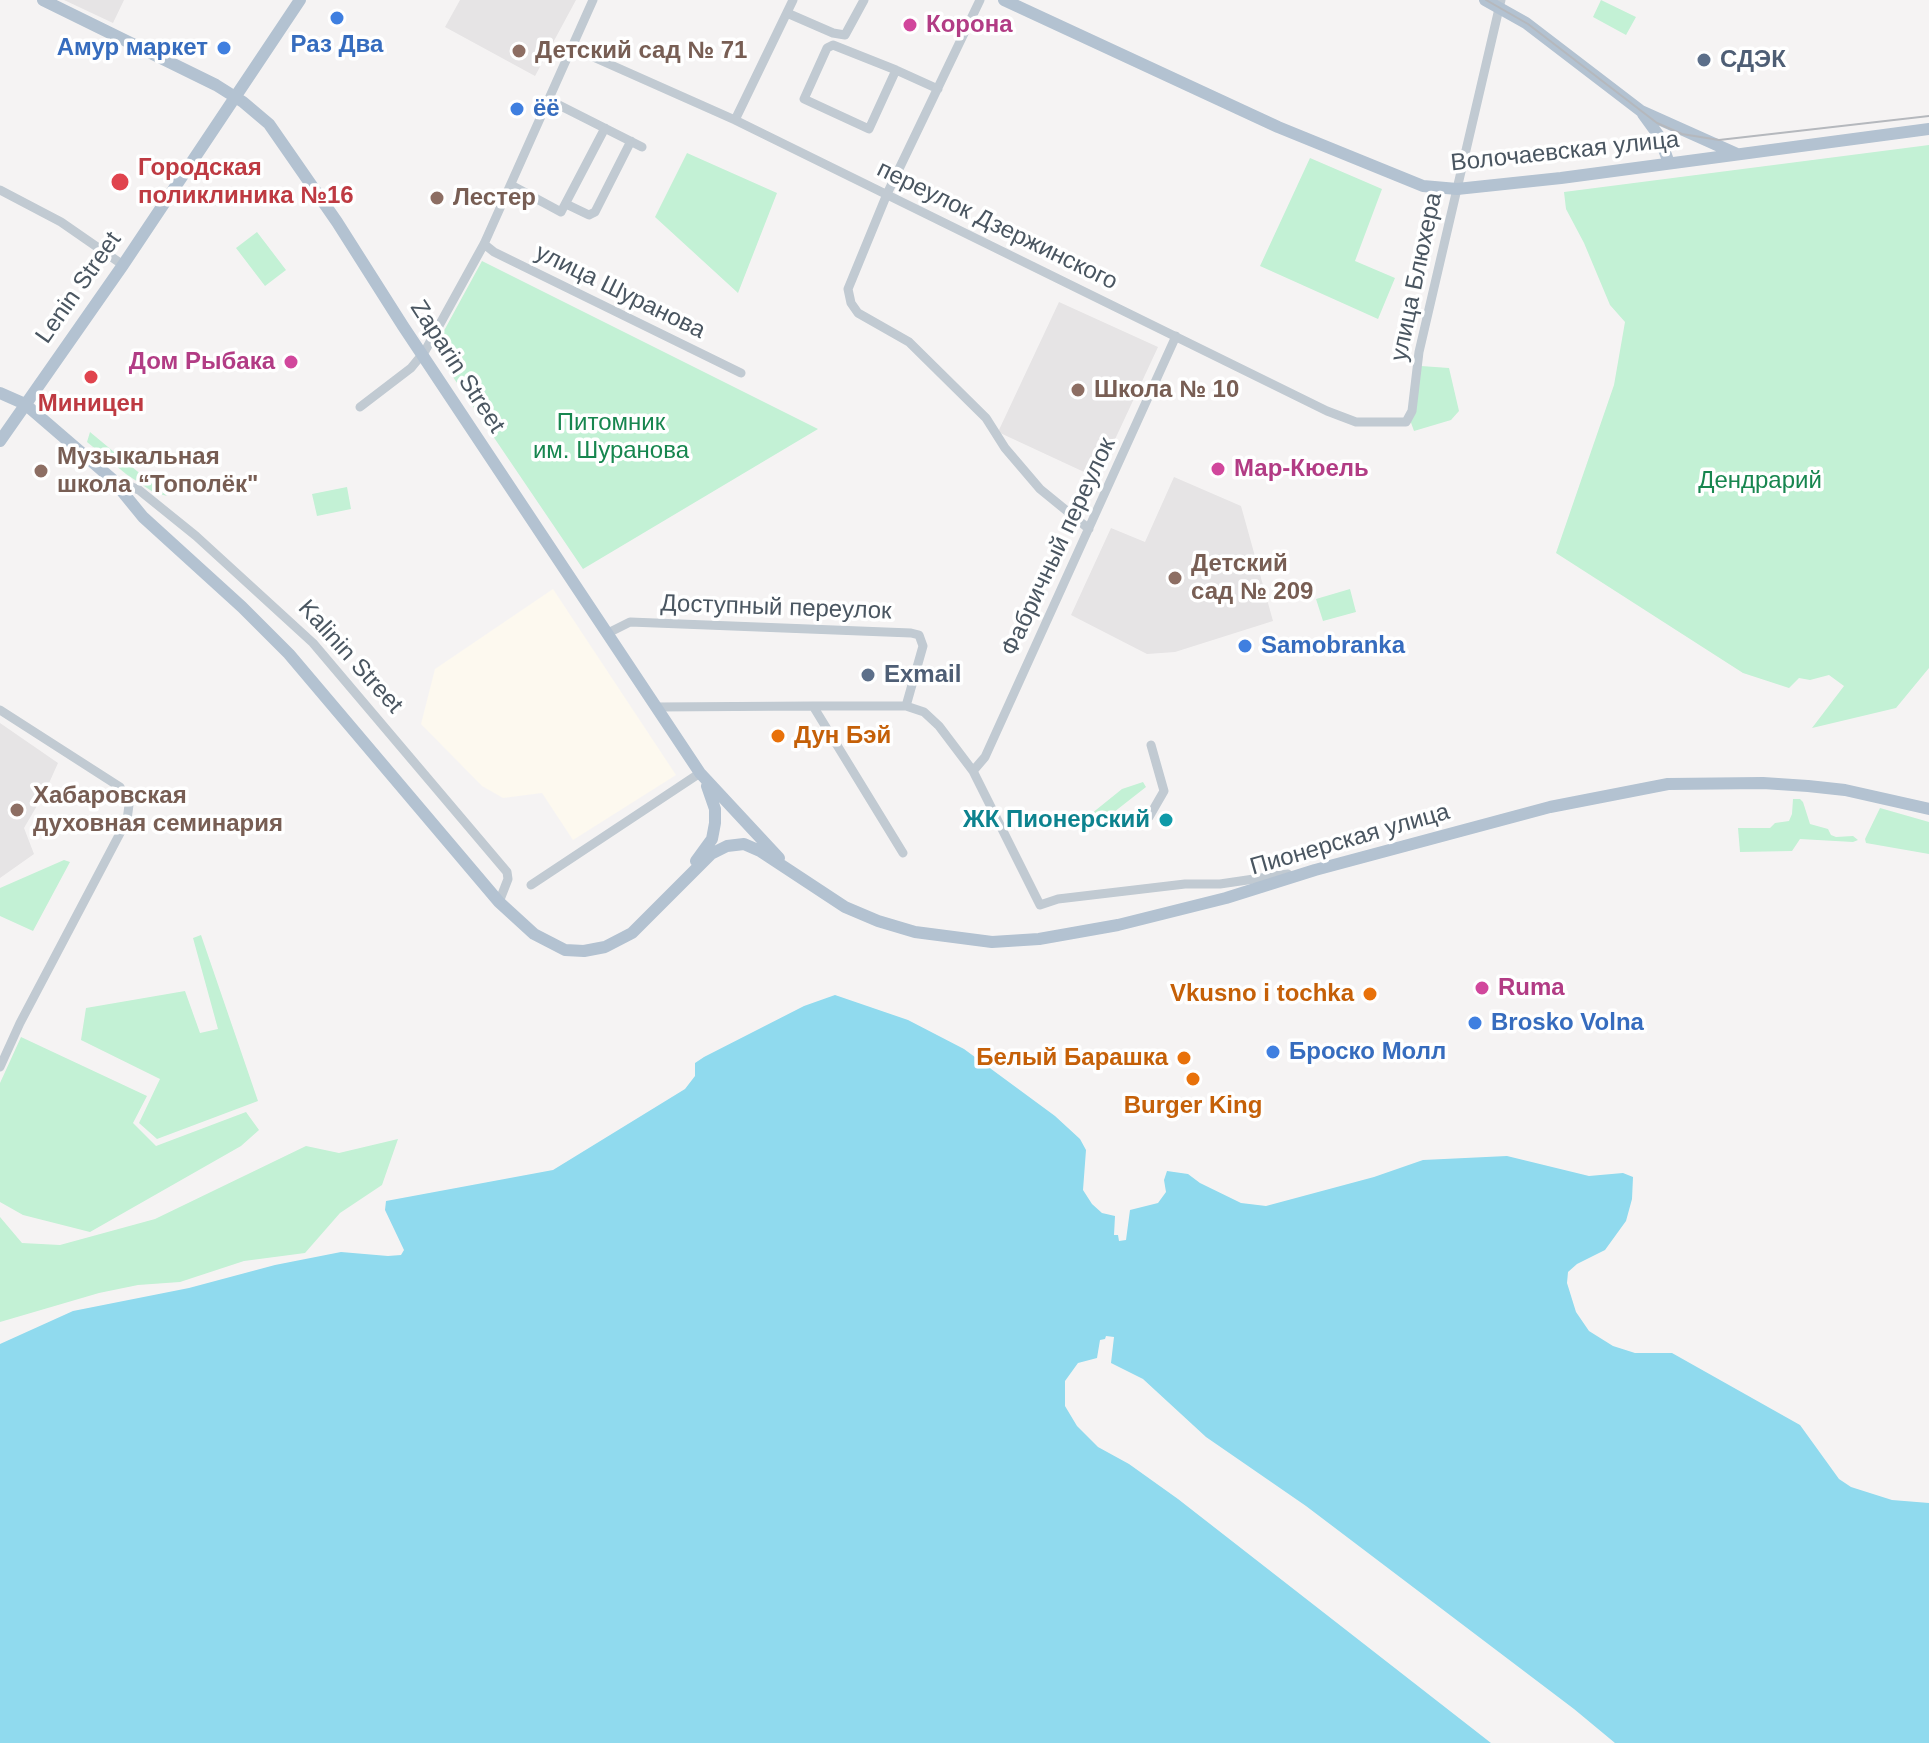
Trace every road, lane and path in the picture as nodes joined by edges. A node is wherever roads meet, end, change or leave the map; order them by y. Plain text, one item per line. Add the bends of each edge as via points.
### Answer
1 (43, 0) edge
2 (300, 0) edge
3 (593, 0) edge
4 (793, 0) edge
5 (864, 0) edge
6 (980, 0) edge
7 (1004, 0) edge
8 (1485, 0) edge
9 (1500, 4) edge
10 (787, 13) junction
11 (573, 48) junction
12 (896, 70) junction
13 (938, 89) junction
14 (234, 96) junction
15 (549, 100) junction
16 (1641, 111) junction
17 (735, 120) junction
18 (605, 128) junction
19 (1929, 129) edge
20 (631, 141) junction
21 (642, 147) dead end
22 (1737, 154) junction
23 (1669, 163) junction
24 (511, 185) junction
25 (1457, 189) junction
26 (0, 190) edge
27 (887, 194) junction
28 (566, 204) junction
29 (484, 244) junction
30 (123, 265) junction
31 (1176, 336) junction
32 (422, 352) junction
33 (741, 373) dead end
34 (0, 393) edge
35 (25, 404) junction
36 (360, 407) dead end
37 (1406, 422) joint
38 (0, 441) edge
39 (112, 479) junction
40 (1089, 529) junction
41 (608, 633) junction
42 (813, 706) junction
43 (906, 706) junction
44 (657, 707) junction
45 (0, 710) edge
46 (1151, 745) dead end
47 (973, 771) junction
48 (700, 773) junction
49 (1929, 809) edge
50 (1149, 817) dead end
51 (903, 853) dead end
52 (1315, 870) junction
53 (796, 875) junction
54 (531, 885) dead end
55 (675, 890) junction
56 (499, 902) junction
57 (0, 1067) edge

1 - 14 main road, Zaparin Street
2 - 14 main road, Lenin Street
3 - 11 street
4 - 10 street
5 - 10 street via 845,35
6 - 13 street
7 - 25 main road, Волочаевская улица via 1399,178
8 - 9 main road
9 - 16 main road
9 - 25 street, улица Блюхера
10 - 17 street
11 - 15 street
11 - 17 street, переулок Дзержинского
12 - 12 street via 830,46 804,99 869,129
12 - 13 street
13 - 27 street
14 - 30 main road, Lenin Street
14 - 32 main road, Zaparin Street via 269,124
15 - 18 street
15 - 24 street
16 - 22 main road
16 - 23 main road
17 - 27 street, переулок Дзержинского
18 - 20 street
18 - 28 street
19 - 22 main road, Волочаевская улица
20 - 21 street
20 - 28 street via 595,212 589,215
22 - 23 main road, Волочаевская улица
23 - 25 main road, Волочаевская улица
24 - 28 street via 561,212
24 - 29 street
25 - 37 street, улица Блюхера
26 - 30 street via 61,222
27 - 31 street, переулок Дзержинского
27 - 40 street via 848,289 851,303 858,313 909,342 986,418 1040,489
29 - 32 street
29 - 33 street, улица Шуранова
30 - 35 main road, Lenin Street
31 - 37 street, переулок Дзержинского via 1356,422
31 - 40 street, Фабричный переулок
32 - 36 street via 411,368
32 - 41 main road, Zaparin Street
34 - 35 main road, Kalinin Street
35 - 38 main road, Lenin Street
35 - 39 main road, Kalinin Street
39 - 56 main road, Kalinin Street via 143,517 289,654
39 - 56 street, Kalinin Street via 139,490 196,536 313,643 507,872
40 - 47 street, Фабричный переулок via 985,757
41 - 43 street, Доступный переулок via 630,622 911,633 919,635 923,646
41 - 44 main road, Zaparin Street
42 - 43 street
42 - 44 street
42 - 51 street
43 - 47 street via 924,712 939,726
44 - 48 main road, Zaparin Street
45 - 57 street via 120,787 129,805 127,820
46 - 50 street via 1164,791
47 - 52 street via 1040,905
48 - 53 main road, Zaparin Street
48 - 54 street
48 - 55 main road via 710,793 712,839
49 - 52 main road, Пионерская улица via 1808,786 1668,784 1574,801
52 - 53 main road, Пионерская улица via 1080,934 992,942 915,932 878,921
53 - 55 main road via 744,844 727,846 711,854
55 - 56 main road, Kalinin Street via 632,933 584,951 565,950 534,934

